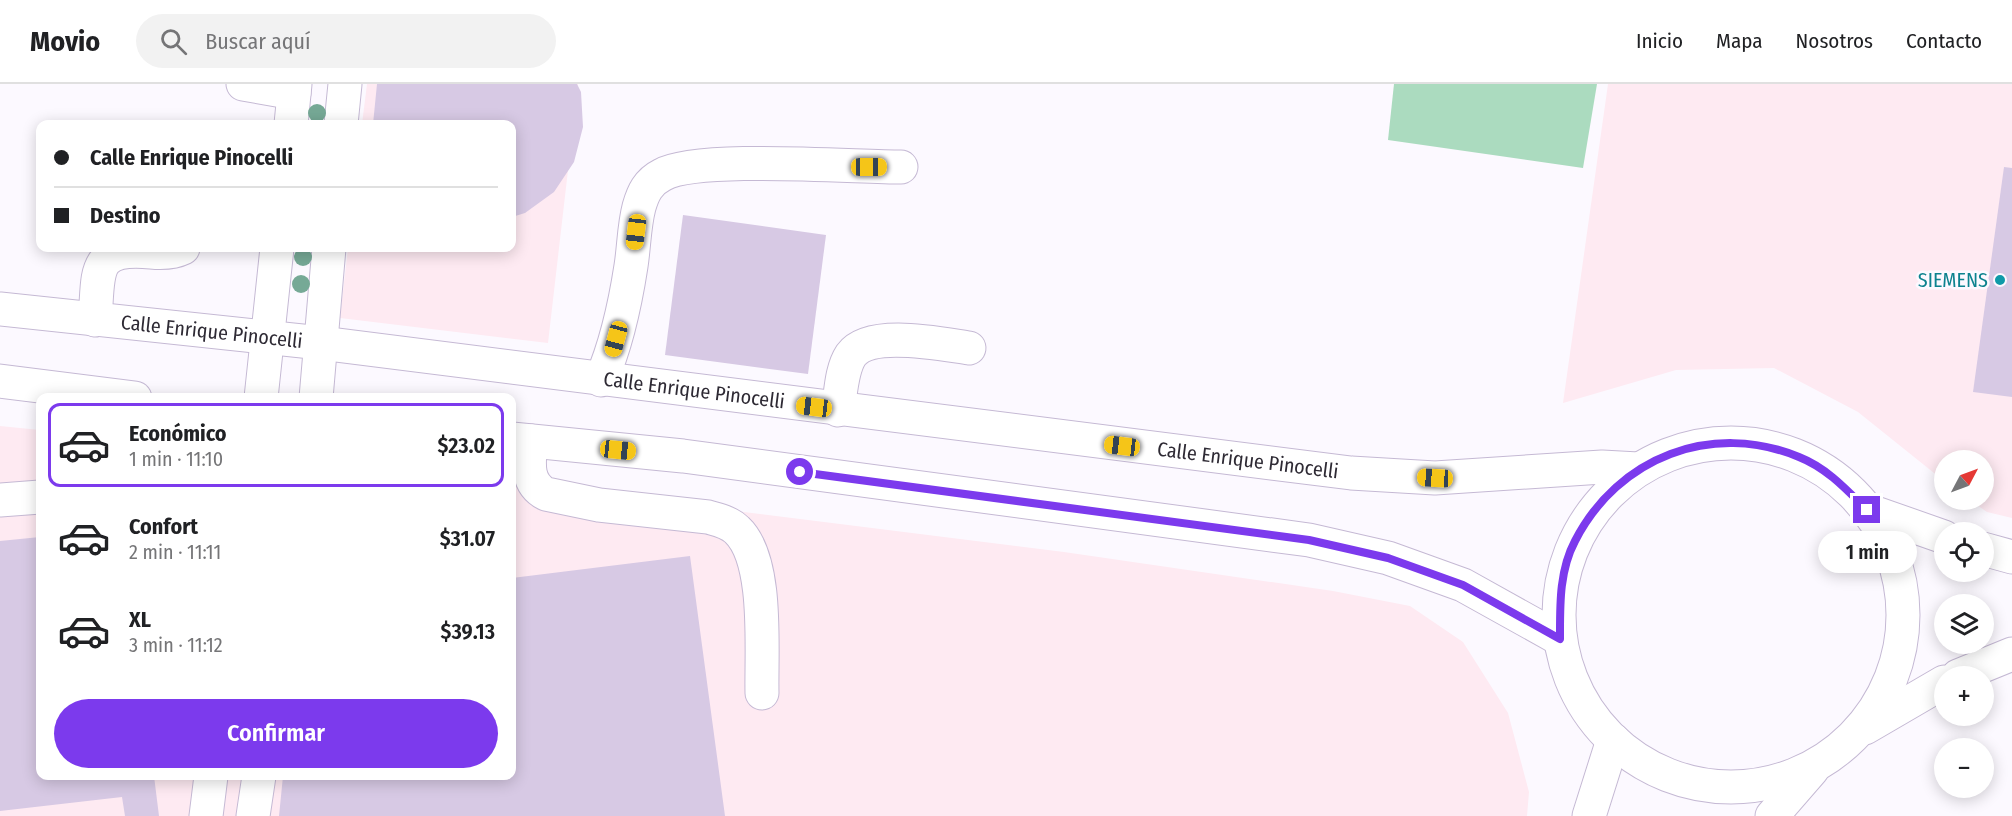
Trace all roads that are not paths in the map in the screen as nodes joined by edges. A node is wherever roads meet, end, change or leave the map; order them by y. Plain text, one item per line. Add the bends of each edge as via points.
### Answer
1 (243, 84) edge
2 (345, 84) edge
3 (295, 88) edge
4 (291, 120) edge
5 (340, 120) edge
6 (901, 167) dead end
7 (120, 252) edge
8 (277, 252) edge
9 (329, 252) edge
10 (0, 309) edge
11 (95, 320) junction
12 (267, 337) junction
13 (321, 343) junction
14 (969, 348) dead end
15 (601, 380) junction
16 (0, 381) edge
17 (95, 393) edge
18 (261, 393) edge
19 (316, 393) edge
20 (838, 410) junction
21 (521, 440) edge
22 (1638, 469) junction
23 (36, 497) edge
24 (0, 500) edge
25 (1867, 510) junction
26 (1934, 533) edge
27 (1994, 552) edge
28 (2012, 557) edge
29 (1560, 639) junction
30 (2012, 654) edge
31 (1983, 666) edge
32 (1934, 688) edge
33 (762, 693) dead end
34 (1858, 732) junction
35 (1612, 740) junction
36 (1818, 764) junction
37 (210, 780) edge
38 (259, 780) edge
39 (206, 816) edge
40 (253, 816) edge
41 (1589, 816) edge
42 (1772, 816) edge

1 - 3 main road
2 - 5 main road
3 - 4 main road
6 - 15 main road via 679,168 651,182 638,210 626,302
7 - 11 main road via 107,256 102,265
8 - 12 main road
9 - 13 main road
10 - 11 main road, Calle Enrique Pinocelli
11 - 12 main road, Calle Enrique Pinocelli
12 - 13 main road, Calle Enrique Pinocelli
12 - 18 main road
13 - 15 main road, Calle Enrique Pinocelli
13 - 19 main road
14 - 20 main road via 892,340 859,347 845,370
15 - 20 main road, Calle Enrique Pinocelli
16 - 17 main road
20 - 22 main road, Calle Enrique Pinocelli via 1351,473 1435,478 1602,467
21 - 29 main road via 683,456 1309,540 1388,558 1463,585
21 - 33 main road via 532,479 546,494 599,505 708,517 737,530 754,557 758,579
22 - 25 main road via 1676,451 1707,445 1760,445 1801,458 1837,480
22 - 29 main road via 1600,501 1574,542 1560,590
23 - 24 main road
25 - 26 main road
25 - 34 main road via 1888,544 1900,583 1903,623 1897,662 1881,699
27 - 28 main road
29 - 35 main road via 1578,694
30 - 31 main road
32 - 34 main road
34 - 36 main road
35 - 36 main road via 1647,765 1696,784 1759,785
35 - 41 main road
36 - 42 main road
37 - 39 main road
38 - 40 main road

